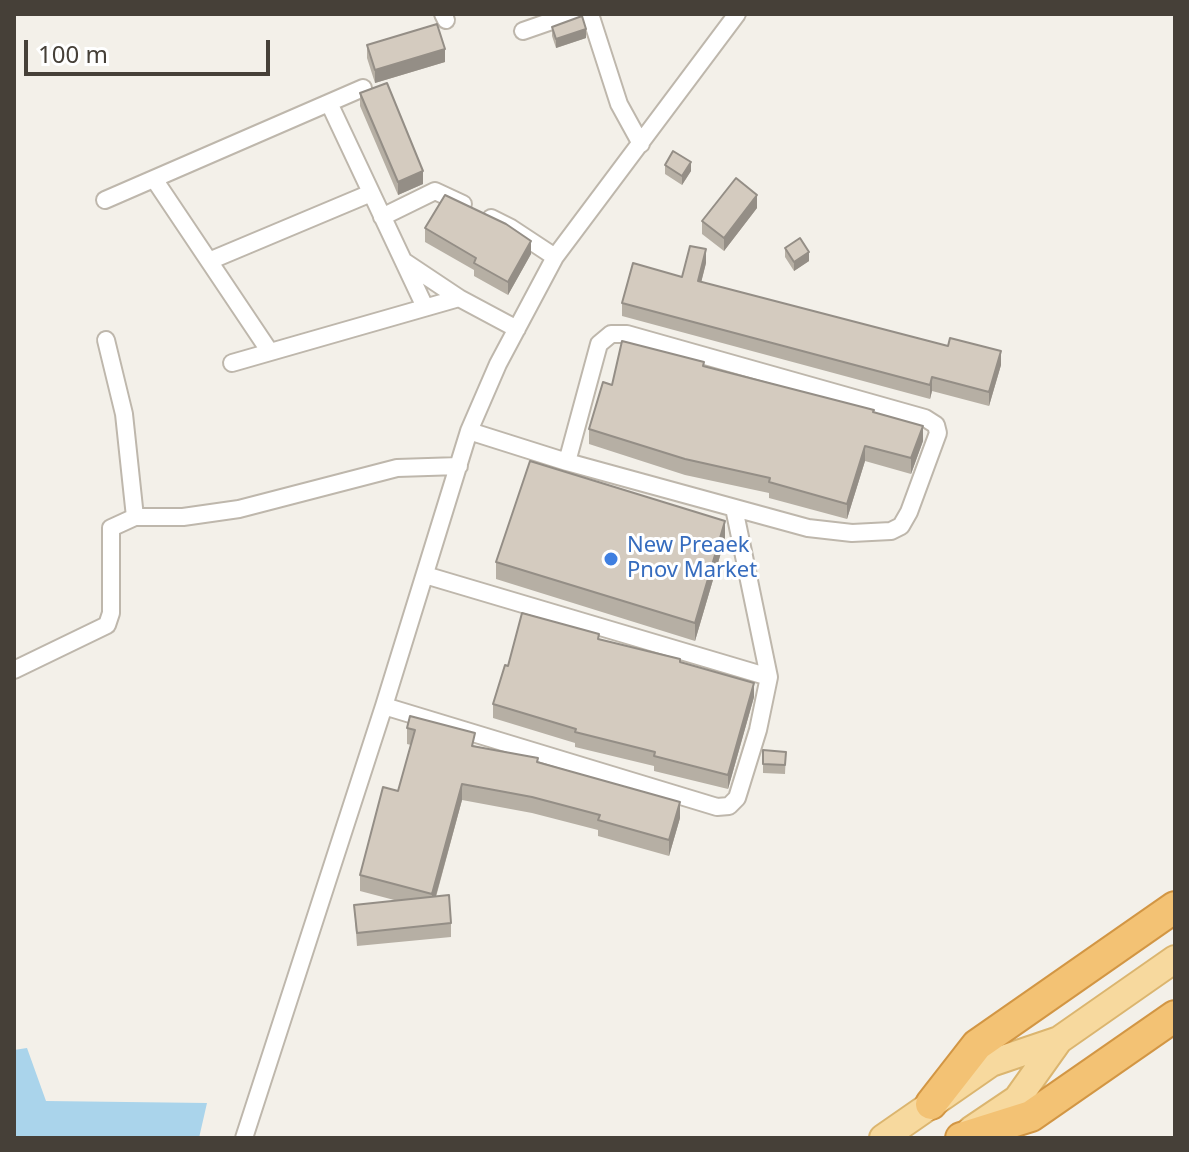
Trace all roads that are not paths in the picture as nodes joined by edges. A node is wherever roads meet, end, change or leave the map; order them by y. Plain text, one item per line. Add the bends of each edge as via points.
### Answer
1 (572, 14) edge
2 (590, 14) edge
3 (737, 14) edge
4 (523, 31) dead end
5 (363, 88) edge
6 (329, 103) junction
7 (641, 144) junction
8 (154, 179) junction
9 (371, 193) junction
10 (105, 200) dead end
11 (382, 217) junction
12 (555, 257) junction
13 (209, 261) junction
14 (403, 261) junction
15 (459, 298) junction
16 (425, 307) junction
17 (517, 329) junction
18 (106, 340) dead end
19 (270, 352) junction
20 (232, 363) dead end
21 (469, 431) junction
22 (567, 462) junction
23 (459, 466) junction
24 (734, 508) junction
25 (135, 517) junction
26 (425, 575) junction
27 (14, 670) edge
28 (769, 677) junction
29 (384, 706) junction
30 (1175, 907) edge
31 (1175, 959) edge
32 (1175, 1016) edge
33 (1059, 1040) junction
34 (931, 1104) junction
35 (244, 1138) edge
36 (883, 1138) edge
37 (960, 1138) edge

1 - 4 street
2 - 7 street via 619,104
3 - 7 street
5 - 6 street
6 - 8 street
6 - 9 street
7 - 12 street
8 - 10 street
8 - 13 street
9 - 11 street
9 - 13 street
11 - 12 street via 435,191 511,228
11 - 14 street
12 - 17 street
13 - 19 street
14 - 15 street
14 - 16 street
15 - 16 street
15 - 17 street
16 - 19 street
17 - 21 street
18 - 25 street via 124,414
19 - 20 street
21 - 22 street
21 - 23 street
22 - 24 street
22 - 24 street via 599,344 611,334 627,334 936,425 938,433 909,512 891,531 808,528
23 - 25 street via 397,468 239,509
23 - 26 street
24 - 28 street
25 - 27 street via 111,528 107,625
26 - 28 street
26 - 29 street
28 - 29 street via 737,798 729,806 717,807
29 - 35 street
30 - 34 highway via 977,1045
31 - 33 main road
32 - 37 highway via 1031,1116
33 - 34 main road via 991,1063
33 - 37 main road via 1017,1099
34 - 36 main road

